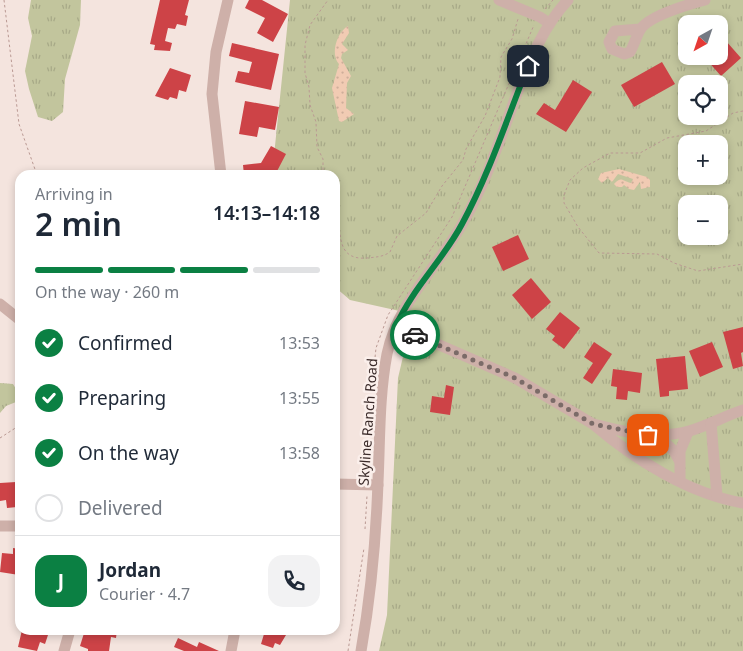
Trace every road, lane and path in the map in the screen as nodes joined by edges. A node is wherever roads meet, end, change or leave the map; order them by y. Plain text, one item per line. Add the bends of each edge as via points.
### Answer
1 (4, 0) edge
2 (228, 0) edge
3 (328, 0) edge
4 (499, 0) edge
5 (568, 0) edge
6 (705, 0) edge
7 (517, 23) dead end
8 (549, 23) junction
9 (640, 29) dead end
10 (743, 111) edge
11 (35, 170) edge
12 (220, 170) edge
13 (323, 170) edge
14 (340, 226) edge
15 (340, 240) edge
16 (340, 240) edge
17 (743, 264) edge
18 (0, 304) edge
19 (15, 316) edge
20 (396, 326) junction
21 (743, 410) edge
22 (711, 423) junction
23 (593, 424) junction
24 (15, 428) edge
25 (688, 432) junction
26 (658, 436) junction
27 (0, 438) edge
28 (679, 460) junction
29 (680, 480) junction
30 (340, 484) edge
31 (378, 485) junction
32 (717, 496) junction
33 (743, 503) edge
34 (0, 526) edge
35 (15, 526) edge
36 (359, 584) dead end
37 (69, 635) edge
38 (234, 635) edge
39 (64, 651) edge
40 (231, 651) edge
41 (348, 651) edge
42 (361, 651) edge

1 - 11 path via 19,124
2 - 12 street via 216,52 212,94
3 - 13 path via 310,25 305,45 305,74
4 - 8 street
5 - 8 street, Skyline Ranch Road
6 - 9 street via 665,14
7 - 16 path via 512,40 501,57 500,77 485,116 463,160 426,213 397,236 390,252 378,257 362,258 346,250
8 - 20 street, Skyline Ranch Road via 534,51 461,226 407,304
10 - 17 path via 733,113 706,131 667,138 640,153 604,155 570,180 564,204 599,252 657,254 698,271
14 - 15 path
18 - 19 street
20 - 23 street via 515,378
20 - 31 street, Skyline Ranch Road via 384,370
21 - 22 street
22 - 25 street
22 - 32 street
23 - 26 street
23 - 29 street via 621,447 660,472
24 - 27 path
25 - 26 street
25 - 28 street
26 - 28 street via 674,450
28 - 29 street
29 - 32 street
30 - 31 street
31 - 42 street, Skyline Ranch Road via 369,609
32 - 33 street
34 - 35 street
36 - 41 path
37 - 39 street
38 - 40 street

